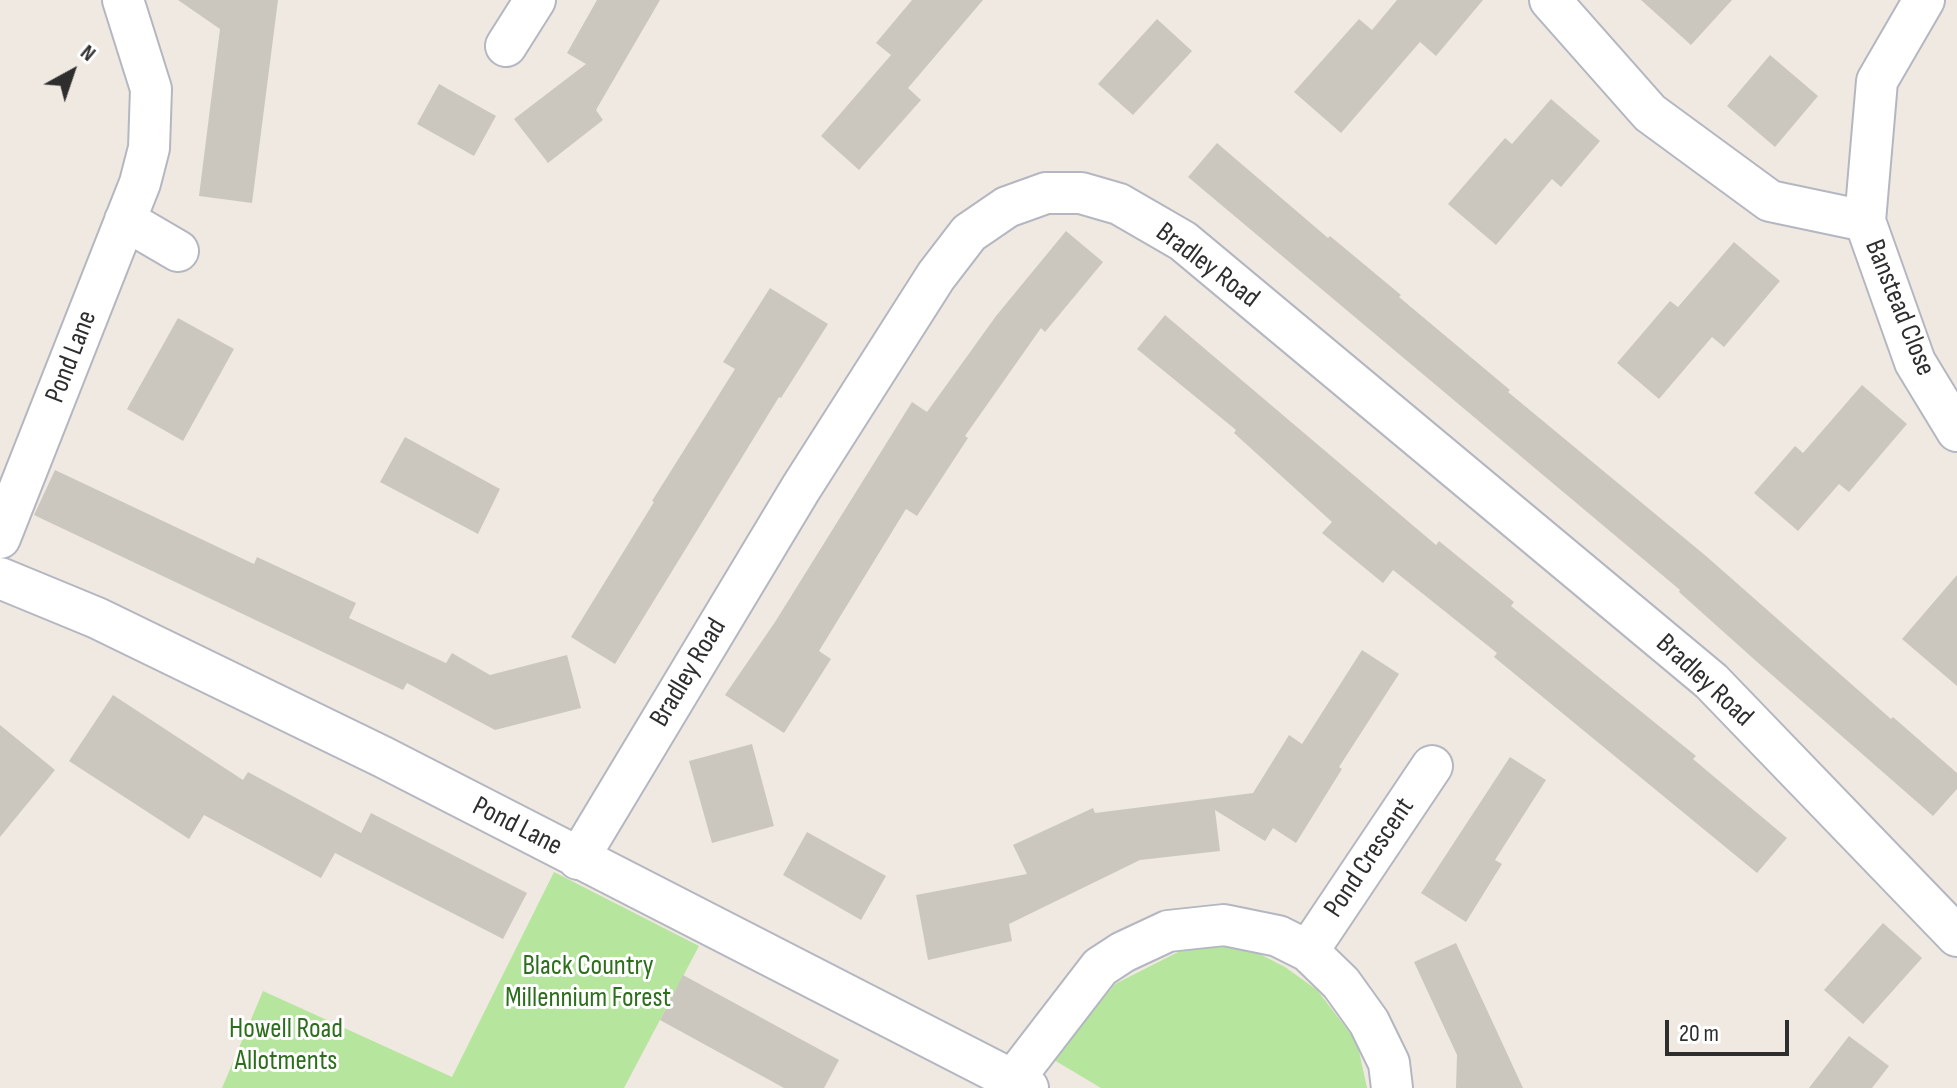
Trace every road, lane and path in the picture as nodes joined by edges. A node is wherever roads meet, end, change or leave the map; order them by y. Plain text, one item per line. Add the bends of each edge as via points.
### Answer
1 (123, 0) edge
2 (535, 0) edge
3 (1550, 0) edge
4 (1924, 0) edge
5 (506, 46) dead end
6 (125, 220) junction
7 (1865, 221) junction
8 (178, 251) dead end
9 (1957, 431) edge
10 (0, 538) edge
11 (0, 578) edge
12 (1432, 766) dead end
13 (578, 859) junction
14 (1957, 936) edge
15 (1308, 951) junction
16 (1020, 1084) edge
17 (1392, 1088) edge

1 - 6 street, Pond Lane via 151,89 149,148
2 - 5 street
3 - 7 street via 1650,113 1757,192 1770,201
4 - 7 street, Banstead Close via 1877,81
6 - 8 street
6 - 10 street, Pond Lane
7 - 9 street, Banstead Close via 1915,362
11 - 13 street, Pond Lane via 97,618 383,757
12 - 15 street, Pond Crescent
13 - 14 street, Bradley Road via 801,488 936,276 969,233 1007,207 1046,193 1081,193 1119,204 1183,241 1698,671
13 - 16 street, Pond Lane
15 - 16 street via 1278,936 1224,925 1168,931 1100,967
15 - 17 street via 1341,983 1369,1022 1389,1063

